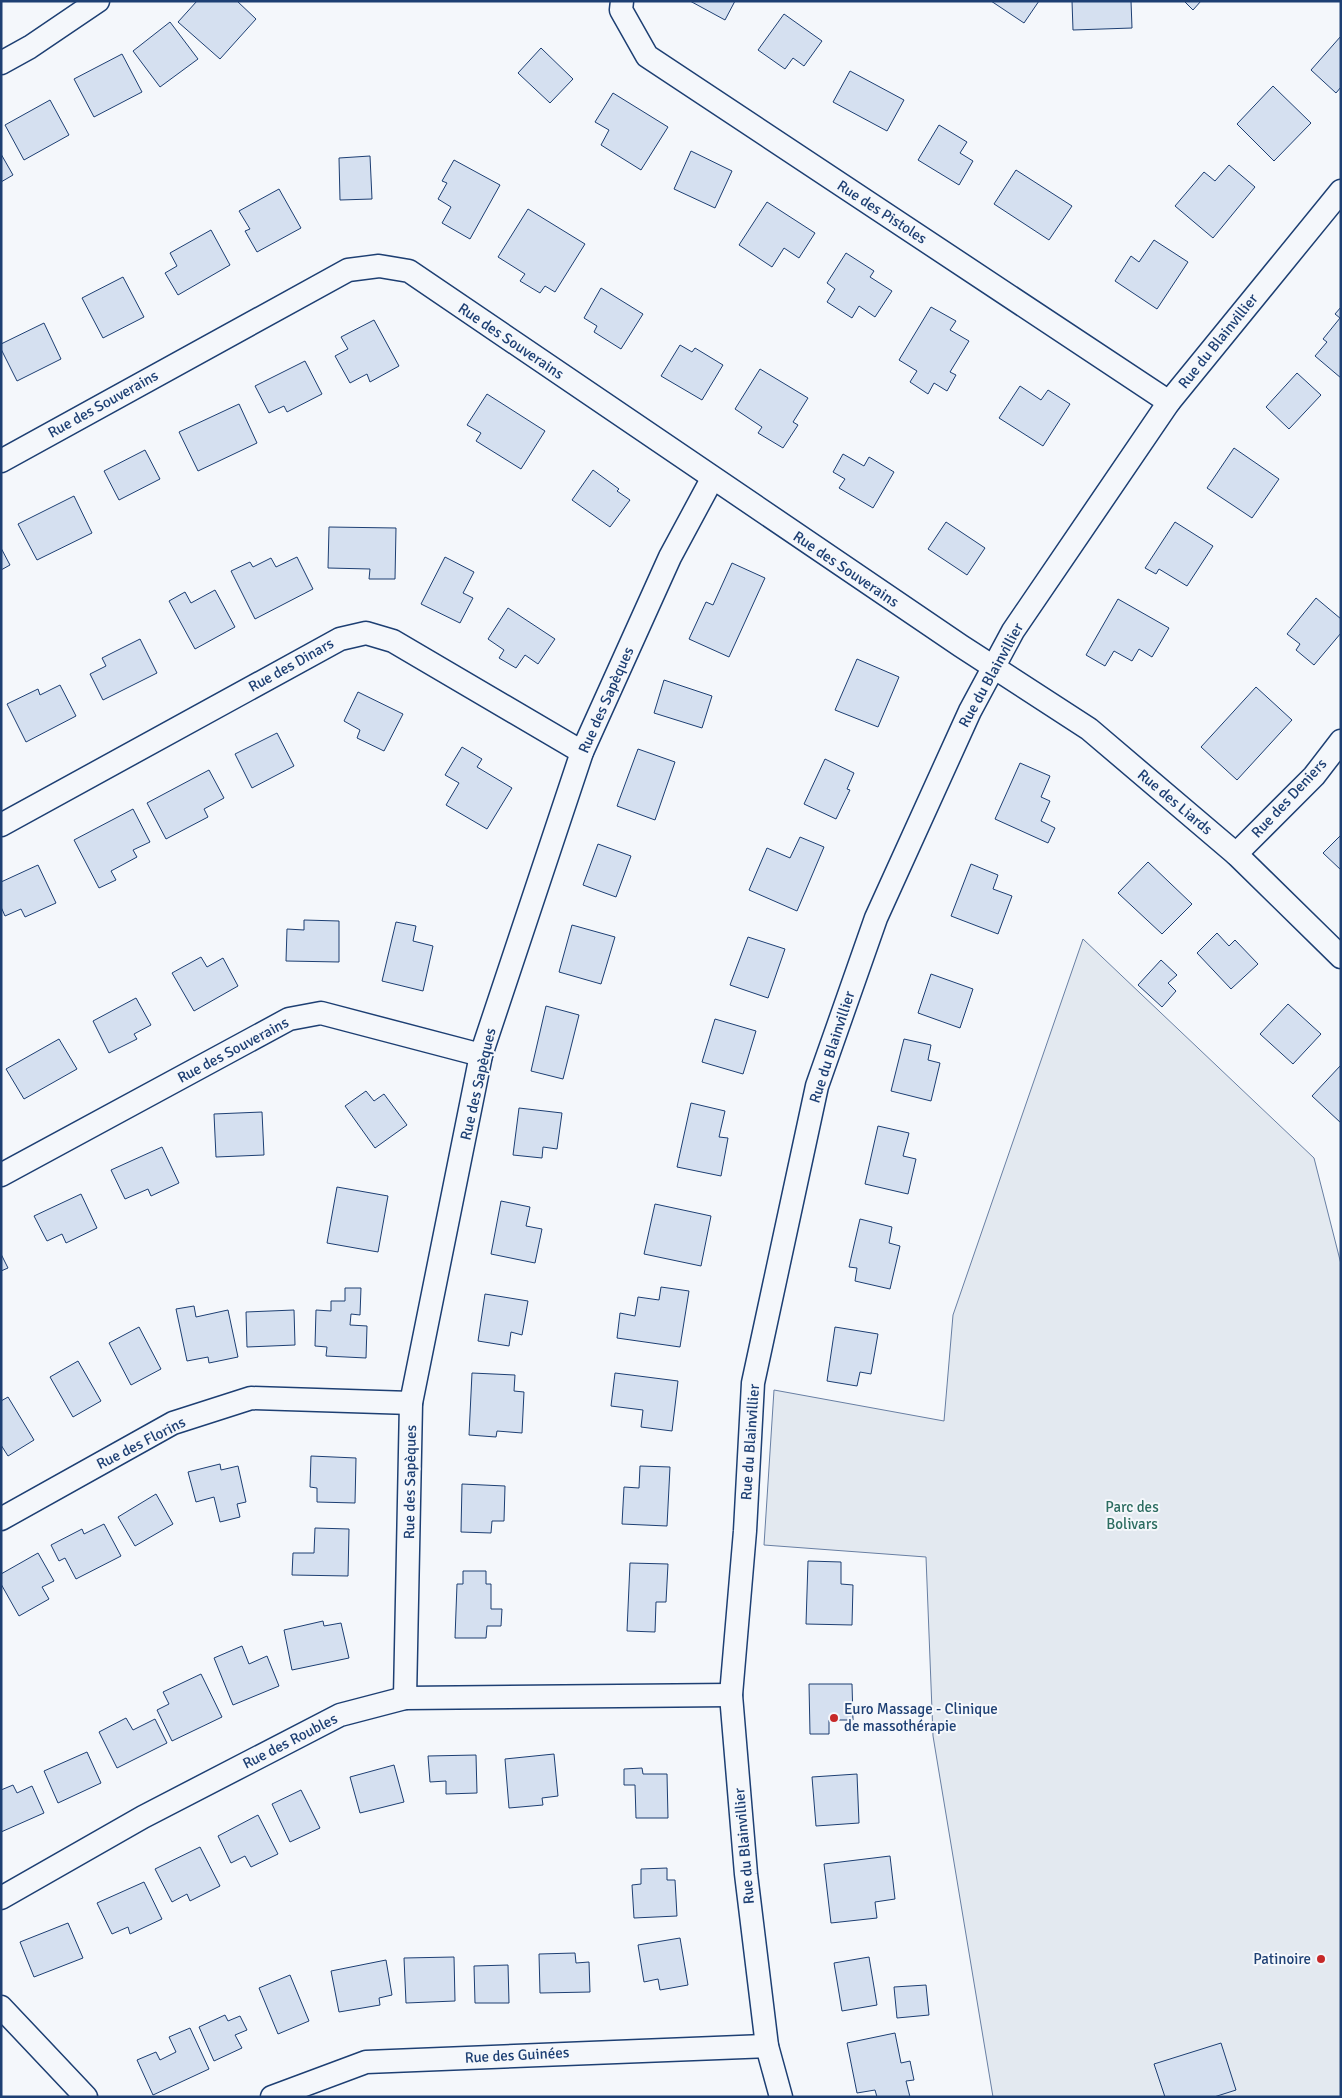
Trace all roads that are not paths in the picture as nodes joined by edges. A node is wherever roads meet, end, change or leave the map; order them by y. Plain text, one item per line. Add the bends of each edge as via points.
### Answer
1 (98, 1) edge
2 (622, 1) edge
3 (1, 62) edge
4 (1341, 191) edge
5 (1169, 402) junction
6 (1, 461) edge
7 (712, 479) junction
8 (993, 667) junction
9 (1341, 741) edge
10 (582, 752) junction
11 (1, 825) edge
12 (1236, 854) junction
13 (1341, 957) edge
14 (481, 1055) junction
15 (1, 1175) edge
16 (411, 1403) junction
17 (1, 1520) edge
18 (731, 1695) junction
19 (405, 1698) junction
20 (1, 1898) edge
21 (1, 2007) edge
22 (768, 2046) junction
23 (86, 2097) edge
24 (272, 2097) edge
25 (781, 2097) edge

1 - 3 street via 30,47
2 - 5 street, Rue des Pistoles via 621,10 647,56
4 - 5 street, Rue du Blainvillier
5 - 8 street, Rue du Blainvillier via 1013,631
6 - 7 street, Rue des Souverains via 348,270 379,266 409,271
7 - 8 street, Rue des Souverains
7 - 10 street, Rue des Sapèques via 670,557
8 - 12 street, Rue des Liards via 1090,728
8 - 18 street, Rue du Blainvillier via 970,710 876,918 817,1086 753,1383
9 - 12 street, Rue des Deniers via 1314,776
10 - 11 street, Rue des Dinars via 393,641 366,633 340,638
10 - 14 street, Rue des Sapèques
12 - 13 street, Rue des Liards
14 - 15 street, Rue des Souverains via 321,1013 289,1019
14 - 16 street, Rue des Sapèques
16 - 17 street, Rue des Florins via 251,1398 173,1423
16 - 19 street, Rue des Sapèques
18 - 19 street, Rue des Roubles
18 - 22 street, Rue du Blainvillier via 746,1874
19 - 20 street, Rue des Roubles via 340,1715 143,1817
21 - 23 street
22 - 24 street, Rue des Guinées via 366,2062
22 - 25 street, Rue du Blainvillier

